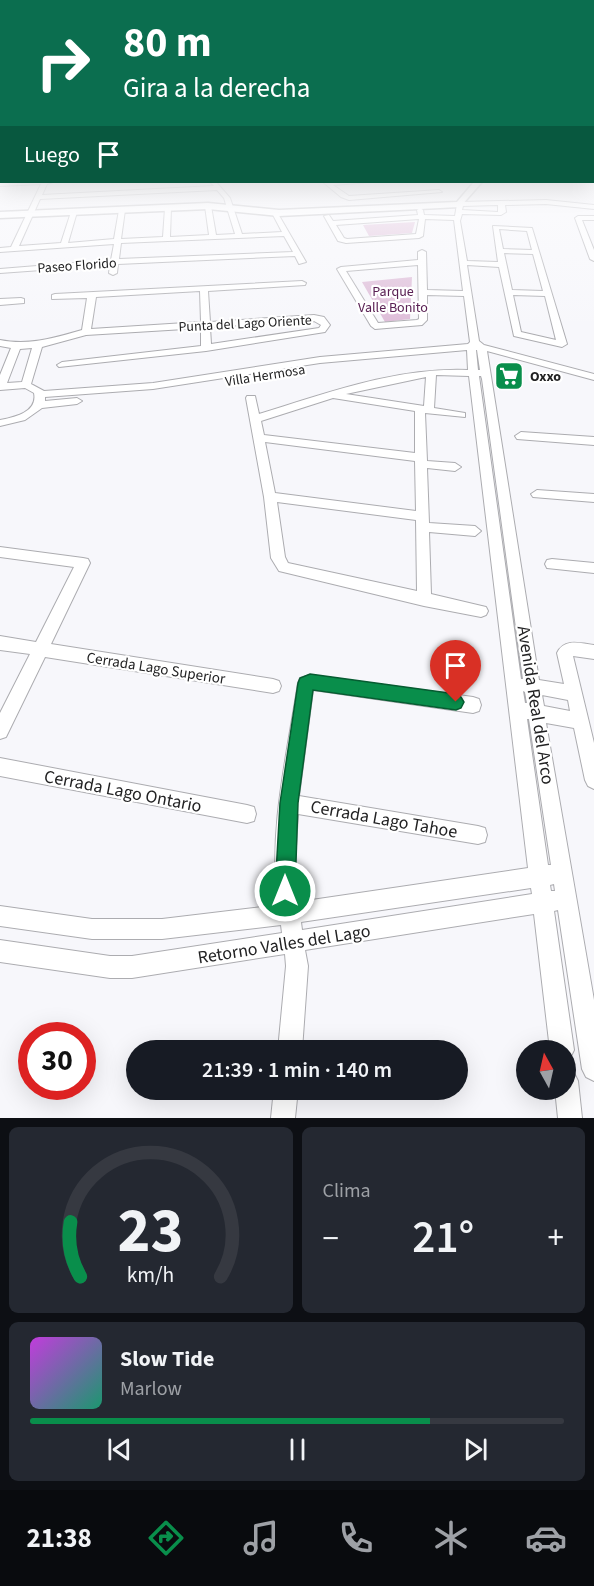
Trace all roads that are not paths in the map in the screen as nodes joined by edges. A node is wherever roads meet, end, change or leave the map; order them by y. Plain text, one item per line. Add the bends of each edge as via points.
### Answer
1 (24, 226) edge
2 (70, 226) edge
3 (120, 226) edge
4 (166, 226) edge
5 (211, 226) edge
6 (236, 226) edge
7 (282, 226) edge
8 (334, 226) edge
9 (419, 226) edge
10 (459, 226) edge
11 (581, 226) edge
12 (286, 234) junction
13 (239, 235) junction
14 (213, 236) junction
15 (165, 239) junction
16 (118, 241) junction
17 (64, 245) junction
18 (14, 249) junction
19 (0, 250) edge
20 (500, 250) junction
21 (422, 252) dead end
22 (537, 252) junction
23 (297, 254) junction
24 (594, 259) edge
25 (463, 261) junction
26 (114, 262) junction
27 (302, 262) dead end
28 (421, 262) junction
29 (503, 263) junction
30 (0, 271) edge
31 (113, 273) dead end
32 (302, 284) dead end
33 (204, 289) junction
34 (422, 289) junction
35 (467, 292) junction
36 (509, 292) junction
37 (548, 294) junction
38 (92, 295) junction
39 (55, 297) dead end
40 (21, 301) dead end
41 (0, 302) edge
42 (205, 325) junction
43 (86, 332) junction
44 (0, 344) edge
45 (38, 345) junction
46 (16, 346) junction
47 (206, 348) junction
48 (479, 348) junction
49 (62, 365) dead end
50 (431, 376) junction
51 (480, 376) junction
52 (594, 376) edge
53 (26, 385) junction
54 (1, 387) edge
55 (331, 395) junction
56 (251, 398) dead end
57 (40, 400) junction
58 (424, 410) junction
59 (461, 415) dead end
60 (255, 419) junction
61 (0, 423) edge
62 (521, 436) dead end
63 (258, 438) junction
64 (594, 441) edge
65 (421, 461) junction
66 (455, 467) dead end
67 (495, 476) junction
68 (537, 494) dead end
69 (270, 497) junction
70 (594, 498) edge
71 (422, 522) junction
72 (475, 531) dead end
73 (0, 552) edge
74 (552, 564) dead end
75 (594, 568) edge
76 (424, 600) junction
77 (482, 611) dead end
78 (0, 643) edge
79 (39, 650) junction
80 (594, 652) edge
81 (512, 683) junction
82 (533, 686) junction
83 (273, 687) dead end
84 (573, 693) junction
85 (473, 705) dead end
86 (516, 709) junction
87 (538, 713) junction
88 (580, 722) junction
89 (0, 730) edge
90 (0, 767) edge
91 (594, 778) edge
92 (289, 803) junction
93 (247, 814) dead end
94 (478, 835) dead end
95 (562, 873) junction
96 (539, 877) junction
97 (567, 899) junction
98 (543, 904) junction
99 (289, 914) junction
100 (0, 916) edge
101 (294, 942) junction
102 (0, 951) edge
103 (291, 1040) edge
104 (561, 1040) edge
105 (594, 1069) edge
106 (285, 1100) edge
107 (568, 1100) edge
108 (284, 1118) edge
109 (570, 1118) edge

1 - 18 street
2 - 17 street
3 - 16 street
4 - 15 street
5 - 14 street
6 - 13 street
7 - 12 street
8 - 9 street via 343,241 418,237
10 - 25 street, Avenida Real del Arco
11 - 24 street
12 - 13 street
12 - 23 street
13 - 14 street
14 - 15 street
15 - 16 street
16 - 17 street
16 - 26 street
17 - 18 street
18 - 19 street
20 - 22 street
20 - 22 street via 497,227 530,228
20 - 29 street
21 - 28 street
22 - 37 street
23 - 26 street, Paseo Florido
23 - 27 street
25 - 29 street
25 - 35 street, Avenida Real del Arco
26 - 30 street, Paseo Florido
26 - 31 street
28 - 34 street
28 - 34 street via 341,269 377,327 422,323
29 - 36 street
32 - 33 street
33 - 38 street
33 - 42 street
34 - 35 street
35 - 48 street, Avenida Real del Arco
36 - 37 street
36 - 37 street via 518,334 561,345
38 - 39 street
38 - 43 street
40 - 41 street
42 - 43 street, Punta del Lago Oriente
42 - 47 street
42 - 47 street, Punta del Lago Oriente via 314,318 326,325 322,330
43 - 45 street, Punta del Lago Oriente
44 - 46 street, Punta del Lago Oriente
45 - 46 street, Punta del Lago Oriente
45 - 53 street
46 - 54 street
47 - 49 street, Punta del Lago Oriente
48 - 51 street, Avenida Real del Arco
48 - 52 street, Villa Hermosa
48 - 57 street, Villa Hermosa via 368,359 161,392
50 - 51 street
50 - 55 street via 417,375
50 - 58 street
51 - 67 street, Avenida Real del Arco
53 - 54 street
53 - 57 street via 36,388
55 - 58 street
55 - 60 street
56 - 60 street
57 - 61 street via 23,417
58 - 59 street
58 - 65 street
60 - 63 street
62 - 64 street
63 - 65 street
63 - 69 street
65 - 66 street
65 - 71 street
67 - 81 street, Avenida Real del Arco
67 - 82 street, Avenida Real del Arco
68 - 70 street
69 - 71 street
69 - 76 street via 278,558 284,567
71 - 72 street
71 - 76 street
73 - 79 street via 83,563
74 - 75 street
76 - 77 street
78 - 79 street, Cerrada Lago Superior
79 - 83 street, Cerrada Lago Superior
79 - 89 street
80 - 84 street via 565,652
81 - 82 street
81 - 86 street, Avenida Real del Arco
82 - 84 street
82 - 87 street, Avenida Real del Arco
84 - 88 street
85 - 92 street via 310,682 305,686
86 - 87 street
86 - 96 street, Avenida Real del Arco
87 - 88 street
87 - 95 street, Avenida Real del Arco
88 - 91 street
90 - 93 street, Cerrada Lago Ontario
92 - 94 street, Cerrada Lago Tahoe
92 - 99 street via 284,878
95 - 96 street, Retorno Valles del Lago
95 - 97 street, Avenida Real del Arco
96 - 98 street, Avenida Real del Arco
96 - 99 street, Retorno Valles del Lago
97 - 98 street, Retorno Valles del Lago
97 - 105 street, Avenida Real del Arco
98 - 101 street, Retorno Valles del Lago
98 - 104 street, Avenida Real del Arco
99 - 100 street, Retorno Valles del Lago via 125,930
99 - 101 street
101 - 102 street, Retorno Valles del Lago via 132,967
101 - 103 street via 296,983
106 - 108 street
107 - 109 street

